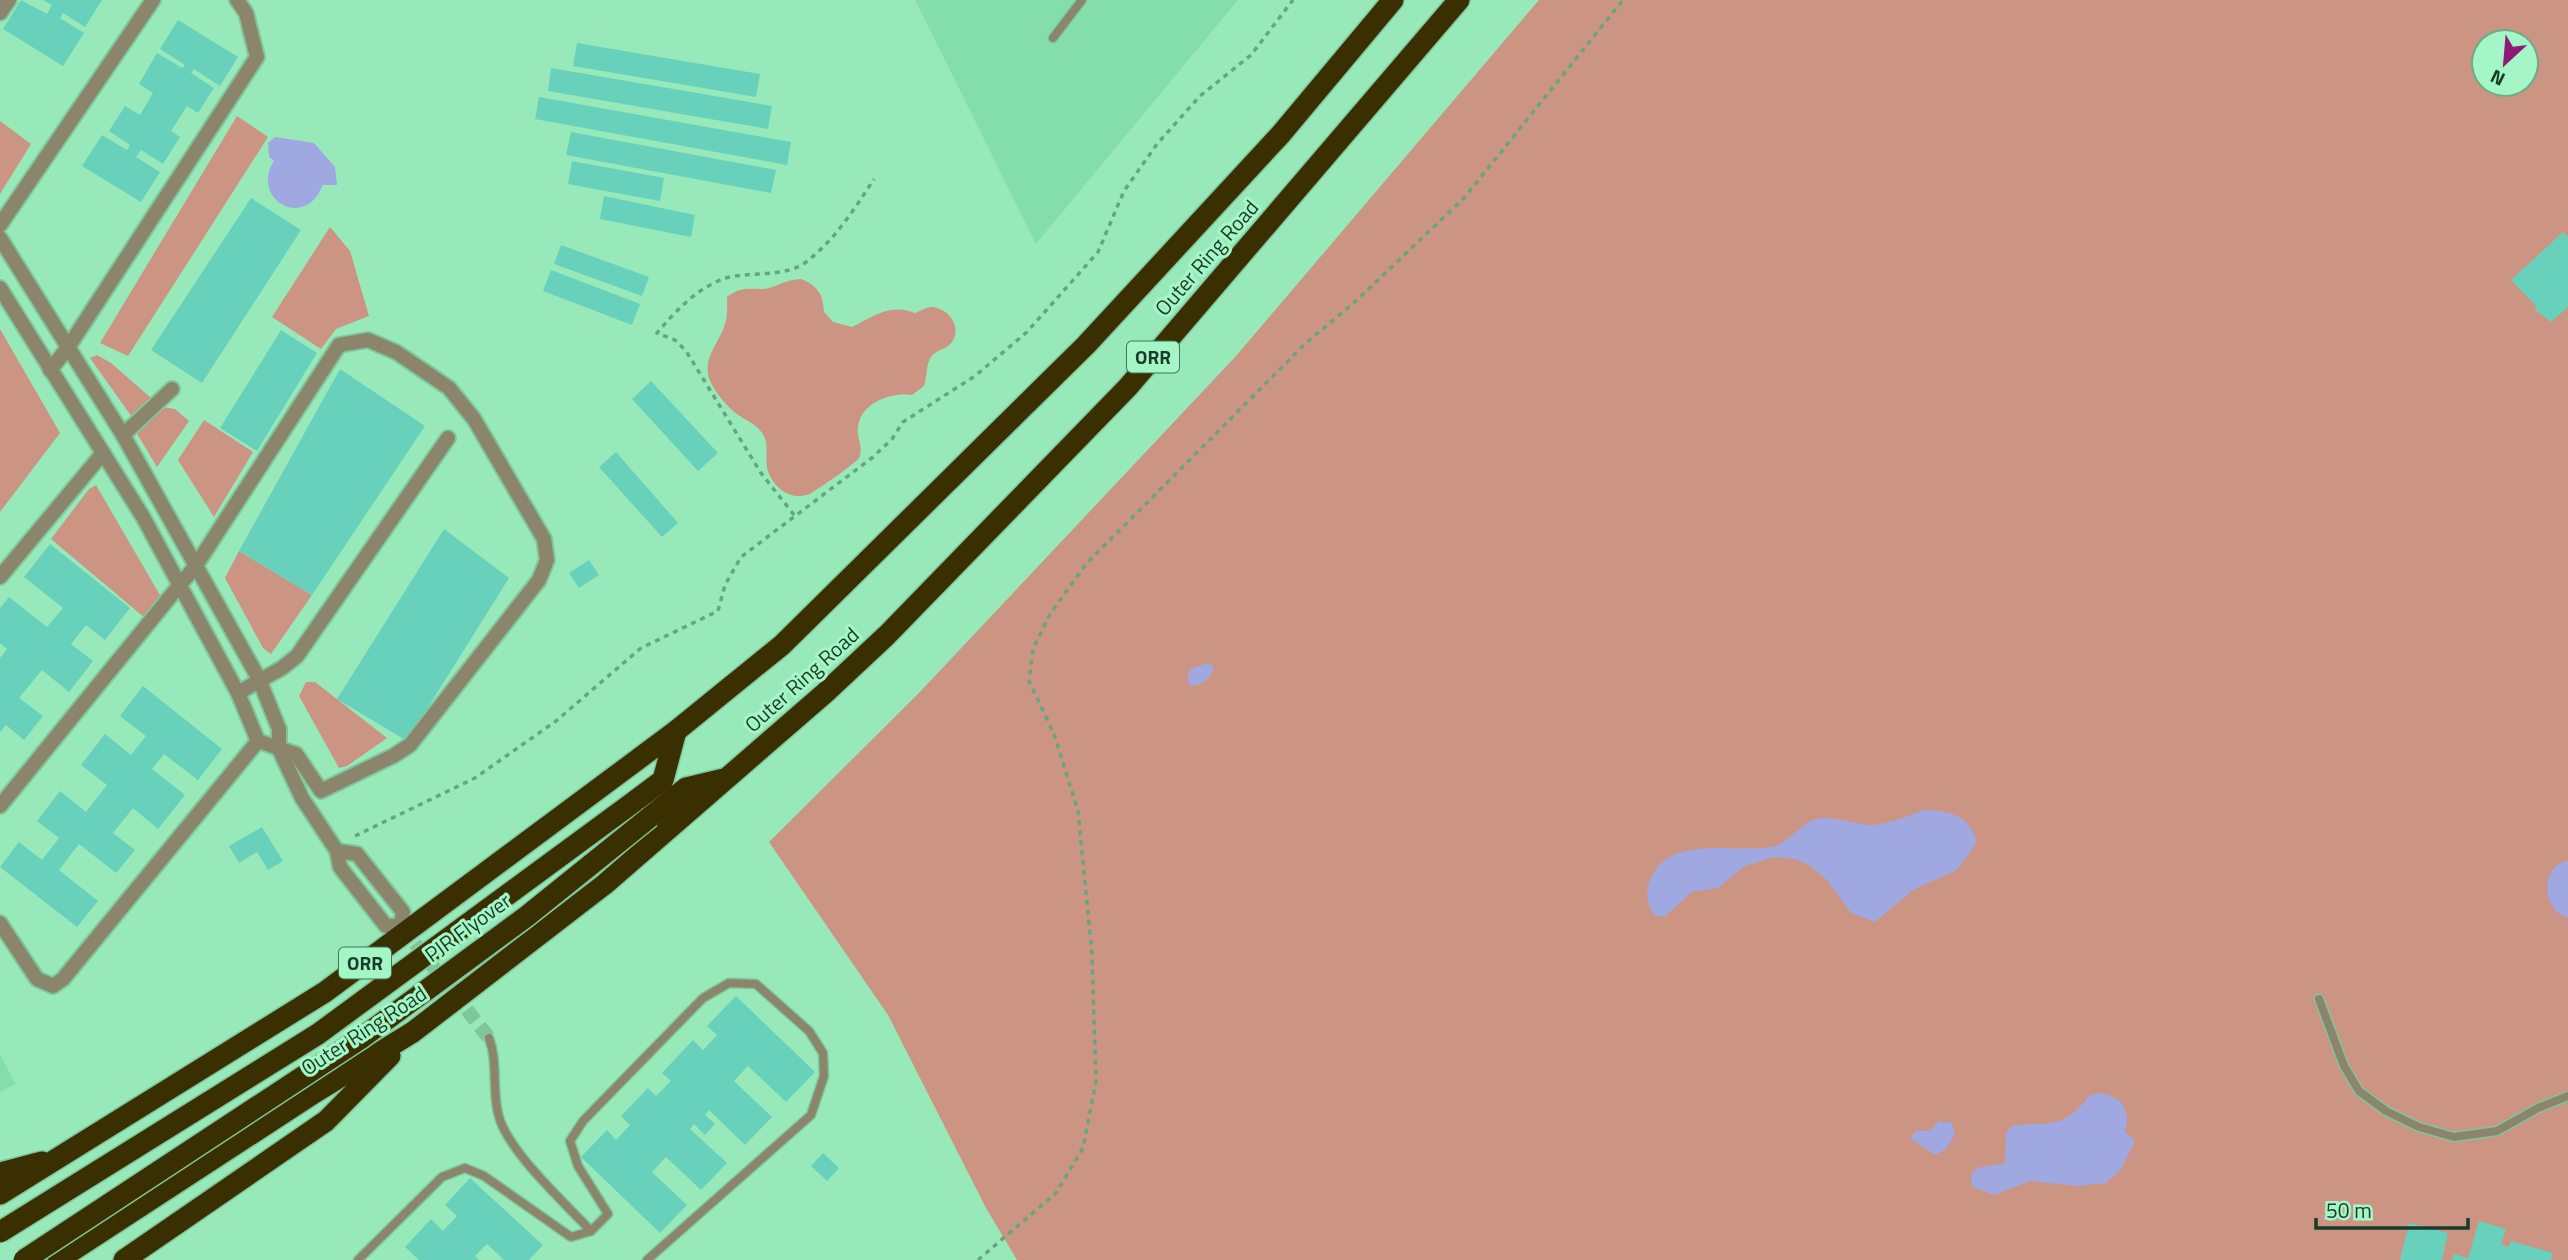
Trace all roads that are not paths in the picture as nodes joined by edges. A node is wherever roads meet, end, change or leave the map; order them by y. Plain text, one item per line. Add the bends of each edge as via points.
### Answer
1 (9, 0) edge
2 (153, 0) edge
3 (237, 0) edge
4 (1082, 0) edge
5 (1393, 0) edge
6 (1459, 0) edge
7 (0, 13) edge
8 (1053, 38) dead end
9 (0, 225) edge
10 (0, 238) edge
11 (0, 288) edge
12 (67, 349) junction
13 (50, 370) junction
14 (172, 389) dead end
15 (123, 435) junction
16 (448, 438) dead end
17 (103, 453) junction
18 (195, 567) junction
19 (0, 577) edge
20 (178, 587) junction
21 (259, 679) junction
22 (238, 693) junction
23 (676, 731) junction
24 (258, 741) junction
25 (279, 750) junction
26 (729, 778) junction
27 (0, 806) edge
28 (642, 809) junction
29 (337, 851) junction
30 (0, 923) edge
31 (2319, 999) dead end
32 (413, 1032) junction
33 (489, 1038) tunnel mouth
34 (2568, 1096) edge
35 (67, 1155) junction
36 (0, 1173) edge
37 (0, 1194) edge
38 (0, 1231) edge
39 (591, 1231) junction
40 (24, 1260) edge
41 (58, 1260) edge
42 (124, 1260) edge
43 (358, 1260) edge
44 (647, 1260) edge

1 - 7 street
2 - 9 street
3 - 12 street via 246,13 257,57
4 - 8 lane
5 - 23 highway, Outer Ring Road / ORR via 1281,134 1086,345 782,645
6 - 26 highway, Outer Ring Road / ORR via 1128,387 887,635
10 - 12 street
11 - 13 street
12 - 13 street
12 - 15 street
13 - 17 street
14 - 15 street
15 - 18 street
16 - 21 street via 297,656
17 - 19 street
17 - 20 street via 143,517
18 - 20 street
18 - 21 street
18 - 25 street via 339,345 368,340 396,352 449,388 474,419 544,539 547,560 540,580 422,732 393,756 321,791 296,754
20 - 22 street
20 - 27 street
21 - 22 street
21 - 25 street via 279,729
22 - 24 street
23 - 28 highway, PJR Flyover via 663,780
23 - 35 highway, Outer Ring Road / ORR via 325,992
24 - 25 street
24 - 30 street via 63,979 53,986 37,979
25 - 29 street
26 - 28 highway, PJR Flyover via 686,788
26 - 32 highway, Outer Ring Road / ORR via 605,884
28 - 38 highway, PJR Flyover, bridge via 318,1034
28 - 40 highway, PJR Flyover, bridge via 527,916 360,1039
29 - 29 street via 357,854 403,912 401,926 386,926 340,867
31 - 34 lane via 2344,1066 2359,1091 2386,1111 2420,1127 2454,1137 2497,1131
32 - 41 highway, Outer Ring Road / ORR
32 - 42 highway via 326,1121
33 - 39 lane via 498,1114 508,1139
35 - 36 highway
35 - 37 highway, Outer Ring Road / ORR
39 - 43 lane via 571,1237 484,1176 465,1168 442,1177
39 - 44 lane via 608,1214 578,1166 570,1141 583,1121 703,998 729,983 756,984 809,1031 823,1053 824,1076 811,1115

